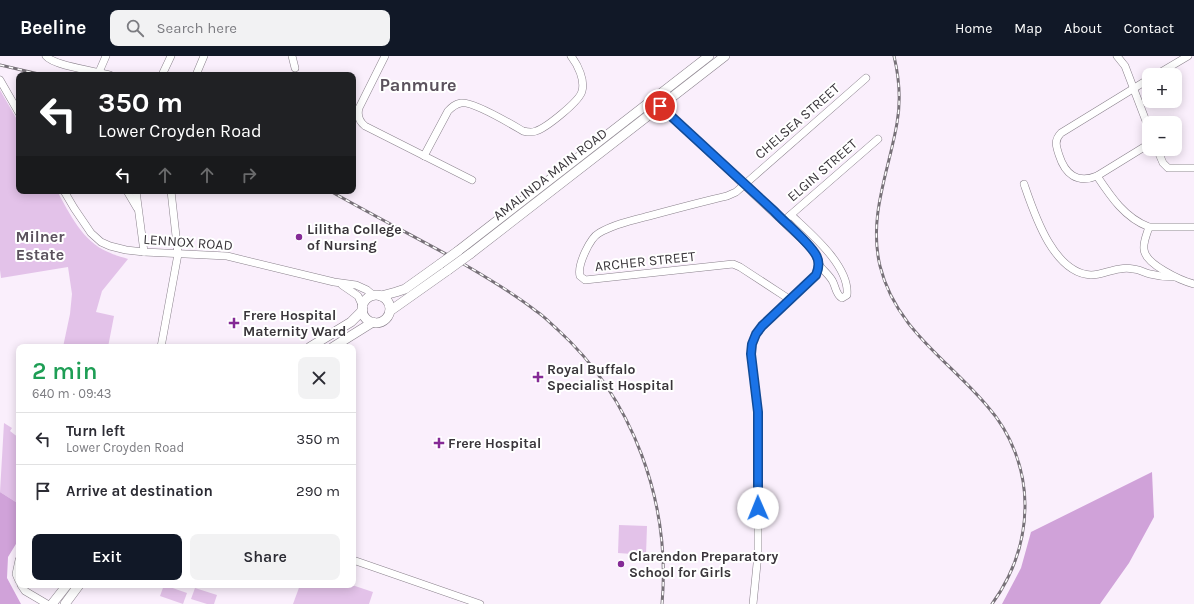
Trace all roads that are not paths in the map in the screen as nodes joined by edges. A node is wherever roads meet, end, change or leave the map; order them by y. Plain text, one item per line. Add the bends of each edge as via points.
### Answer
1 (46, 56) edge
2 (106, 56) edge
3 (170, 56) edge
4 (204, 56) edge
5 (292, 56) edge
6 (385, 56) edge
7 (571, 56) edge
8 (709, 56) edge
9 (725, 56) edge
10 (1117, 56) edge
11 (1188, 56) edge
12 (295, 68) dead end
13 (1168, 68) edge
14 (99, 72) joint
15 (163, 72) edge
16 (197, 72) edge
17 (866, 78) dead end
18 (0, 80) edge
19 (1142, 83) edge
20 (1133, 89) junction
21 (653, 99) junction
22 (660, 106) junction
23 (16, 108) edge
24 (1144, 116) edge
25 (878, 139) dead end
26 (1142, 148) edge
27 (424, 156) junction
28 (1161, 156) edge
29 (1194, 168) edge
30 (1096, 176) junction
31 (472, 180) dead end
32 (745, 184) junction
33 (1024, 184) dead end
34 (66, 194) edge
35 (129, 194) edge
36 (137, 194) edge
37 (171, 194) edge
38 (140, 213) junction
39 (790, 215) junction
40 (784, 221) junction
41 (1149, 227) junction
42 (1194, 227) edge
43 (144, 252) junction
44 (178, 254) junction
45 (834, 260) junction
46 (821, 267) junction
47 (1174, 277) junction
48 (334, 282) junction
49 (1194, 284) edge
50 (377, 296) junction
51 (789, 299) junction
52 (363, 308) junction
53 (390, 311) junction
54 (373, 322) junction
55 (162, 344) edge
56 (315, 344) edge
57 (338, 344) edge
58 (356, 561) edge
59 (23, 588) edge
60 (65, 588) edge
61 (77, 588) edge
62 (47, 604) edge
63 (52, 604) edge
64 (65, 604) edge
65 (480, 604) edge
66 (753, 604) edge

1 - 14 street via 59,63
2 - 14 street
3 - 15 street
4 - 16 street
5 - 12 street
6 - 27 street via 359,108 360,121
7 - 27 street via 582,79 581,95 575,103 541,129 523,131 474,105 461,103 448,111
8 - 21 main road, AMALINDA MAIN ROAD
9 - 22 main road, AMALINDA MAIN ROAD
10 - 20 street
11 - 13 street
17 - 32 street, CHELSEA STREET
18 - 23 street
19 - 20 street
20 - 24 street
20 - 30 street via 1058,137 1056,144 1065,169 1083,180
21 - 22 street
21 - 50 main road, AMALINDA MAIN ROAD, bridge via 458,251 405,289
22 - 32 street
22 - 53 main road, AMALINDA MAIN ROAD, bridge via 470,254
25 - 39 street, ELGIN STREET
26 - 30 street
27 - 31 street
28 - 29 street via 1166,166 1173,169
30 - 41 street via 1119,207 1142,225
32 - 40 street
32 - 51 street, ARCHER STREET via 732,194 623,223 600,232 593,239 580,264 580,276 585,280 733,264
33 - 47 street via 1033,212 1048,243 1074,270 1096,275 1120,268 1135,269 1149,274
34 - 43 street, LENNOX ROAD via 96,238 110,246
35 - 38 street
36 - 38 street
37 - 44 street
38 - 43 street
39 - 40 street, ELGIN STREET
39 - 45 street
40 - 46 street via 814,251
41 - 42 street
41 - 47 street via 1144,244 1145,253
43 - 44 street, LENNOX ROAD
44 - 48 street, LENNOX ROAD via 227,256
44 - 55 street
45 - 46 street
45 - 46 street via 847,286 845,298 838,296 834,283
46 - 51 street via 816,275
47 - 49 street
48 - 50 street, LENNOX ROAD via 362,287
48 - 52 street, LENNOX ROAD via 354,292 361,300
50 - 52 main road via 366,299
50 - 53 main road via 384,297 389,303
51 - 66 street via 762,326 752,344 758,412 758,539
52 - 54 main road via 366,318
52 - 56 main road via 351,322
53 - 54 main road, AMALINDA MAIN ROAD via 386,319
54 - 57 main road, AMALINDA MAIN ROAD
58 - 65 street
59 - 62 street
60 - 63 main road
61 - 64 main road

